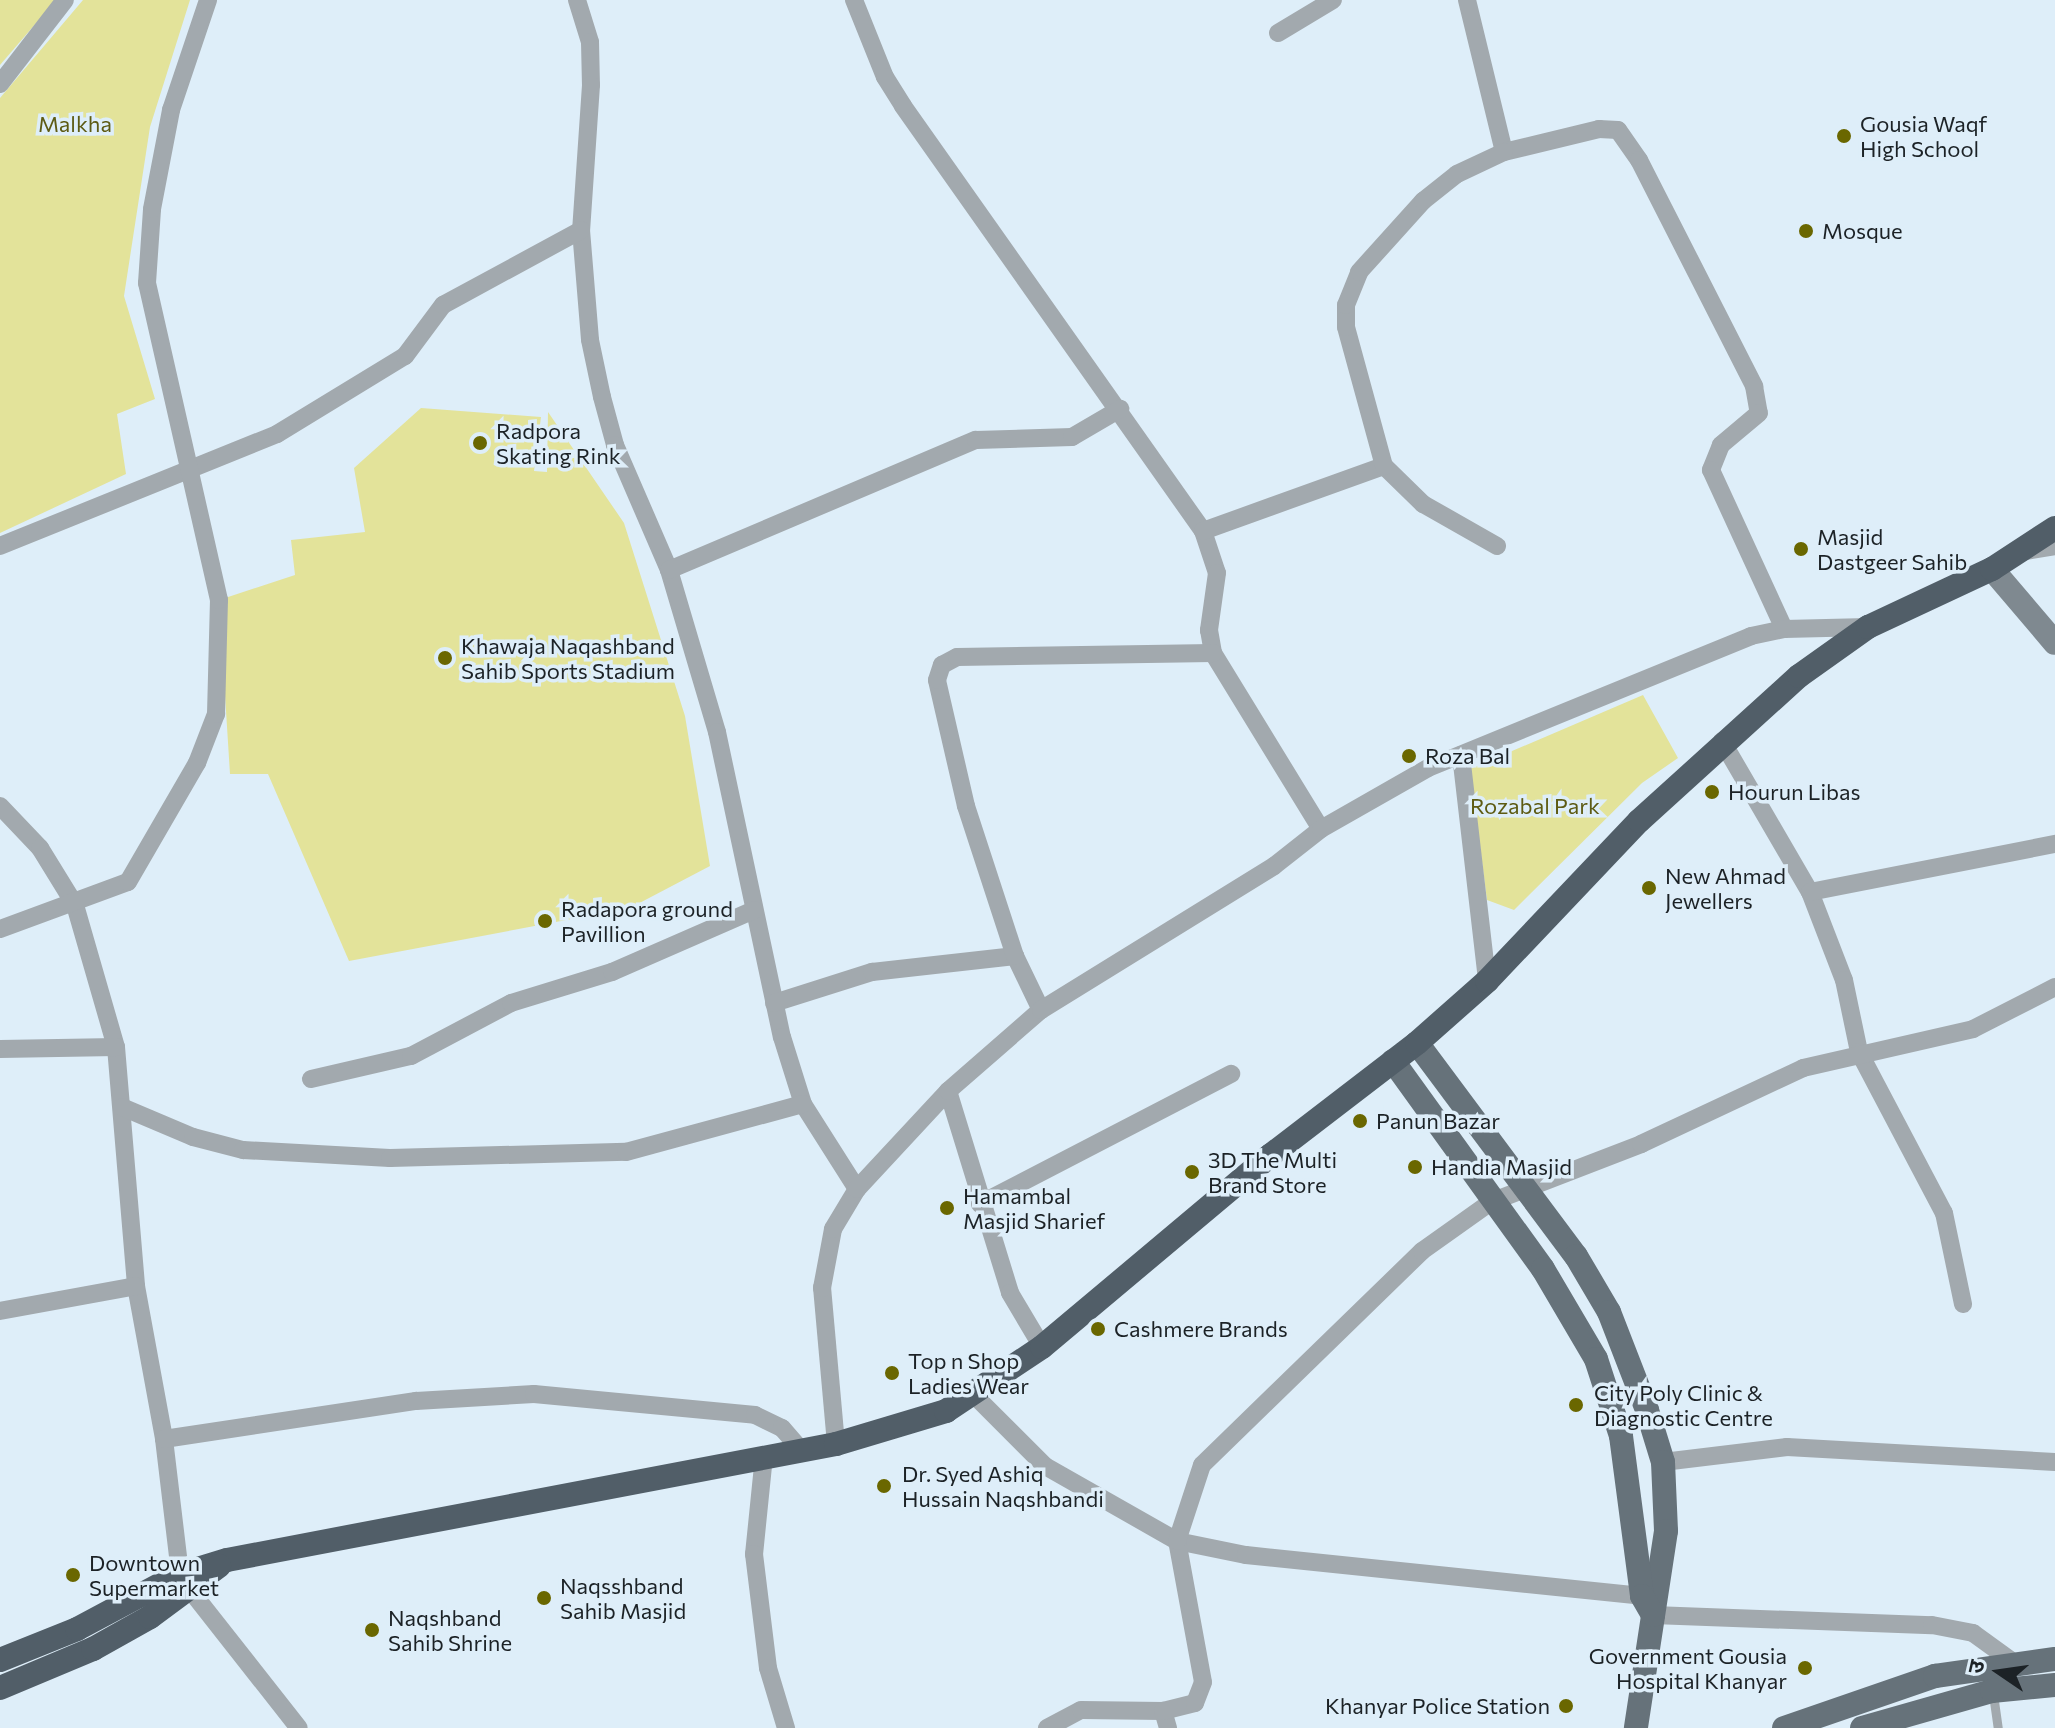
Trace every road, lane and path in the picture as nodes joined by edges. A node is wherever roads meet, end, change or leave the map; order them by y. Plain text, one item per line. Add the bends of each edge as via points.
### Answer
1 (65, 0) edge
2 (208, 0) edge
3 (854, 0) edge
4 (1333, 0) edge
5 (1467, 0) edge
6 (580, 2) edge
7 (1278, 33) dead end
8 (0, 84) edge
9 (1504, 152) junction
10 (581, 230) junction
11 (1120, 409) junction
12 (1384, 466) junction
13 (190, 472) junction
14 (2055, 528) edge
15 (1203, 531) junction
16 (0, 546) edge
17 (1497, 546) dead end
18 (2055, 546) edge
19 (2019, 552) junction
20 (1992, 569) junction
21 (669, 570) junction
22 (1868, 627) junction
23 (1784, 629) junction
24 (2055, 643) edge
25 (1213, 653) junction
26 (1722, 741) junction
27 (1461, 755) junction
28 (0, 806) edge
29 (1321, 829) junction
30 (2055, 844) edge
31 (1810, 892) junction
32 (75, 905) junction
33 (754, 910) junction
34 (0, 929) edge
35 (1015, 956) junction
36 (1487, 981) junction
37 (2055, 987) edge
38 (774, 1003) junction
39 (1041, 1010) junction
40 (1417, 1043) junction
41 (116, 1047) junction
42 (0, 1049) edge
43 (1859, 1052) junction
44 (1393, 1061) junction
45 (1231, 1074) dead end
46 (311, 1079) dead end
47 (948, 1091) junction
48 (803, 1104) junction
49 (122, 1107) junction
50 (857, 1189) junction
51 (1524, 1189) junction
52 (1491, 1202) junction
53 (980, 1204) junction
54 (136, 1286) junction
55 (1963, 1304) dead end
56 (0, 1311) edge
57 (1042, 1347) junction
58 (973, 1394) junction
59 (164, 1439) junction
60 (836, 1444) junction
61 (801, 1450) junction
62 (764, 1456) junction
63 (1663, 1462) junction
64 (2055, 1462) edge
65 (1177, 1541) junction
66 (185, 1582) junction
67 (1648, 1605) junction
68 (2055, 1659) edge
69 (0, 1660) edge
70 (2013, 1662) junction
71 (2055, 1687) edge
72 (0, 1688) edge
73 (1992, 1691) junction
74 (1166, 1719) edge
75 (1887, 1724) edge
76 (299, 1728) edge
77 (786, 1728) edge
78 (1047, 1728) edge
79 (1636, 1728) edge
80 (1784, 1728) edge
81 (1862, 1728) edge
82 (1998, 1728) edge

1 - 8 street
2 - 13 street via 171,110 152,209 147,283
3 - 11 street via 891,87
4 - 7 street
5 - 9 street
6 - 10 street via 590,42 591,85
9 - 12 street via 1457,174 1423,201 1351,286 1346,327
9 - 23 street via 1610,128 1618,130 1639,160 1760,401 1754,422 1721,445 1711,470
10 - 13 street via 443,305 405,356 277,434
10 - 21 street via 590,340 605,409 615,445
11 - 15 street
11 - 21 street via 1072,437 976,440
12 - 15 street
12 - 17 street via 1423,504
13 - 16 street via 85,508
13 - 32 street via 219,600 216,714 197,763 128,882
14 - 19 highway
15 - 25 street via 1217,573 1209,630
18 - 19 street
19 - 20 highway
20 - 22 highway
20 - 24 street
21 - 33 street via 717,732
22 - 23 street
22 - 26 highway
23 - 27 street via 1720,647
25 - 29 street
25 - 35 street via 957,657 942,665 937,680 966,806
26 - 31 street
26 - 36 highway
27 - 29 street via 1398,782
27 - 36 street
28 - 32 street via 40,848
29 - 39 street via 1274,866
30 - 31 street
31 - 43 street via 1844,980
32 - 34 street
32 - 41 street
33 - 38 street
33 - 46 street via 612,972 511,1003 411,1056
35 - 38 street via 872,972
35 - 39 street
36 - 40 highway
37 - 43 street via 1973,1029
38 - 48 street
39 - 47 street
40 - 44 highway
40 - 51 main road
41 - 42 street
41 - 49 street
43 - 51 street via 1803,1068 1641,1144
43 - 55 street via 1944,1213
44 - 52 main road
44 - 57 highway via 1271,1155
45 - 53 street
47 - 50 street
47 - 53 street
48 - 49 street via 626,1152 390,1158 243,1150 193,1137
48 - 50 street
49 - 54 street
50 - 60 street via 833,1229 822,1288
51 - 52 street
51 - 63 main road via 1576,1256 1609,1312 1631,1360
52 - 65 street via 1422,1251 1202,1465
52 - 67 main road via 1578,1324 1606,1386 1630,1477
53 - 57 street via 1010,1293
54 - 56 street
54 - 59 street
57 - 58 highway
58 - 60 highway via 921,1421
58 - 65 street via 1045,1466
59 - 61 street via 416,1401 534,1394 755,1415 782,1428
59 - 66 street
60 - 61 highway
61 - 62 highway
62 - 66 highway via 227,1560
62 - 77 street via 754,1554 768,1668
63 - 64 street via 1787,1447
63 - 67 main road via 1666,1531
65 - 67 street via 1246,1555
65 - 74 street via 1203,1682 1195,1703
66 - 69 highway
66 - 72 highway via 93,1649
66 - 76 street
67 - 70 street via 1932,1625 1973,1633
67 - 79 main road
68 - 70 main road
70 - 80 main road via 1906,1684
71 - 73 main road
73 - 75 main road
73 - 82 lane
74 - 78 street via 1081,1710
75 - 81 main road

